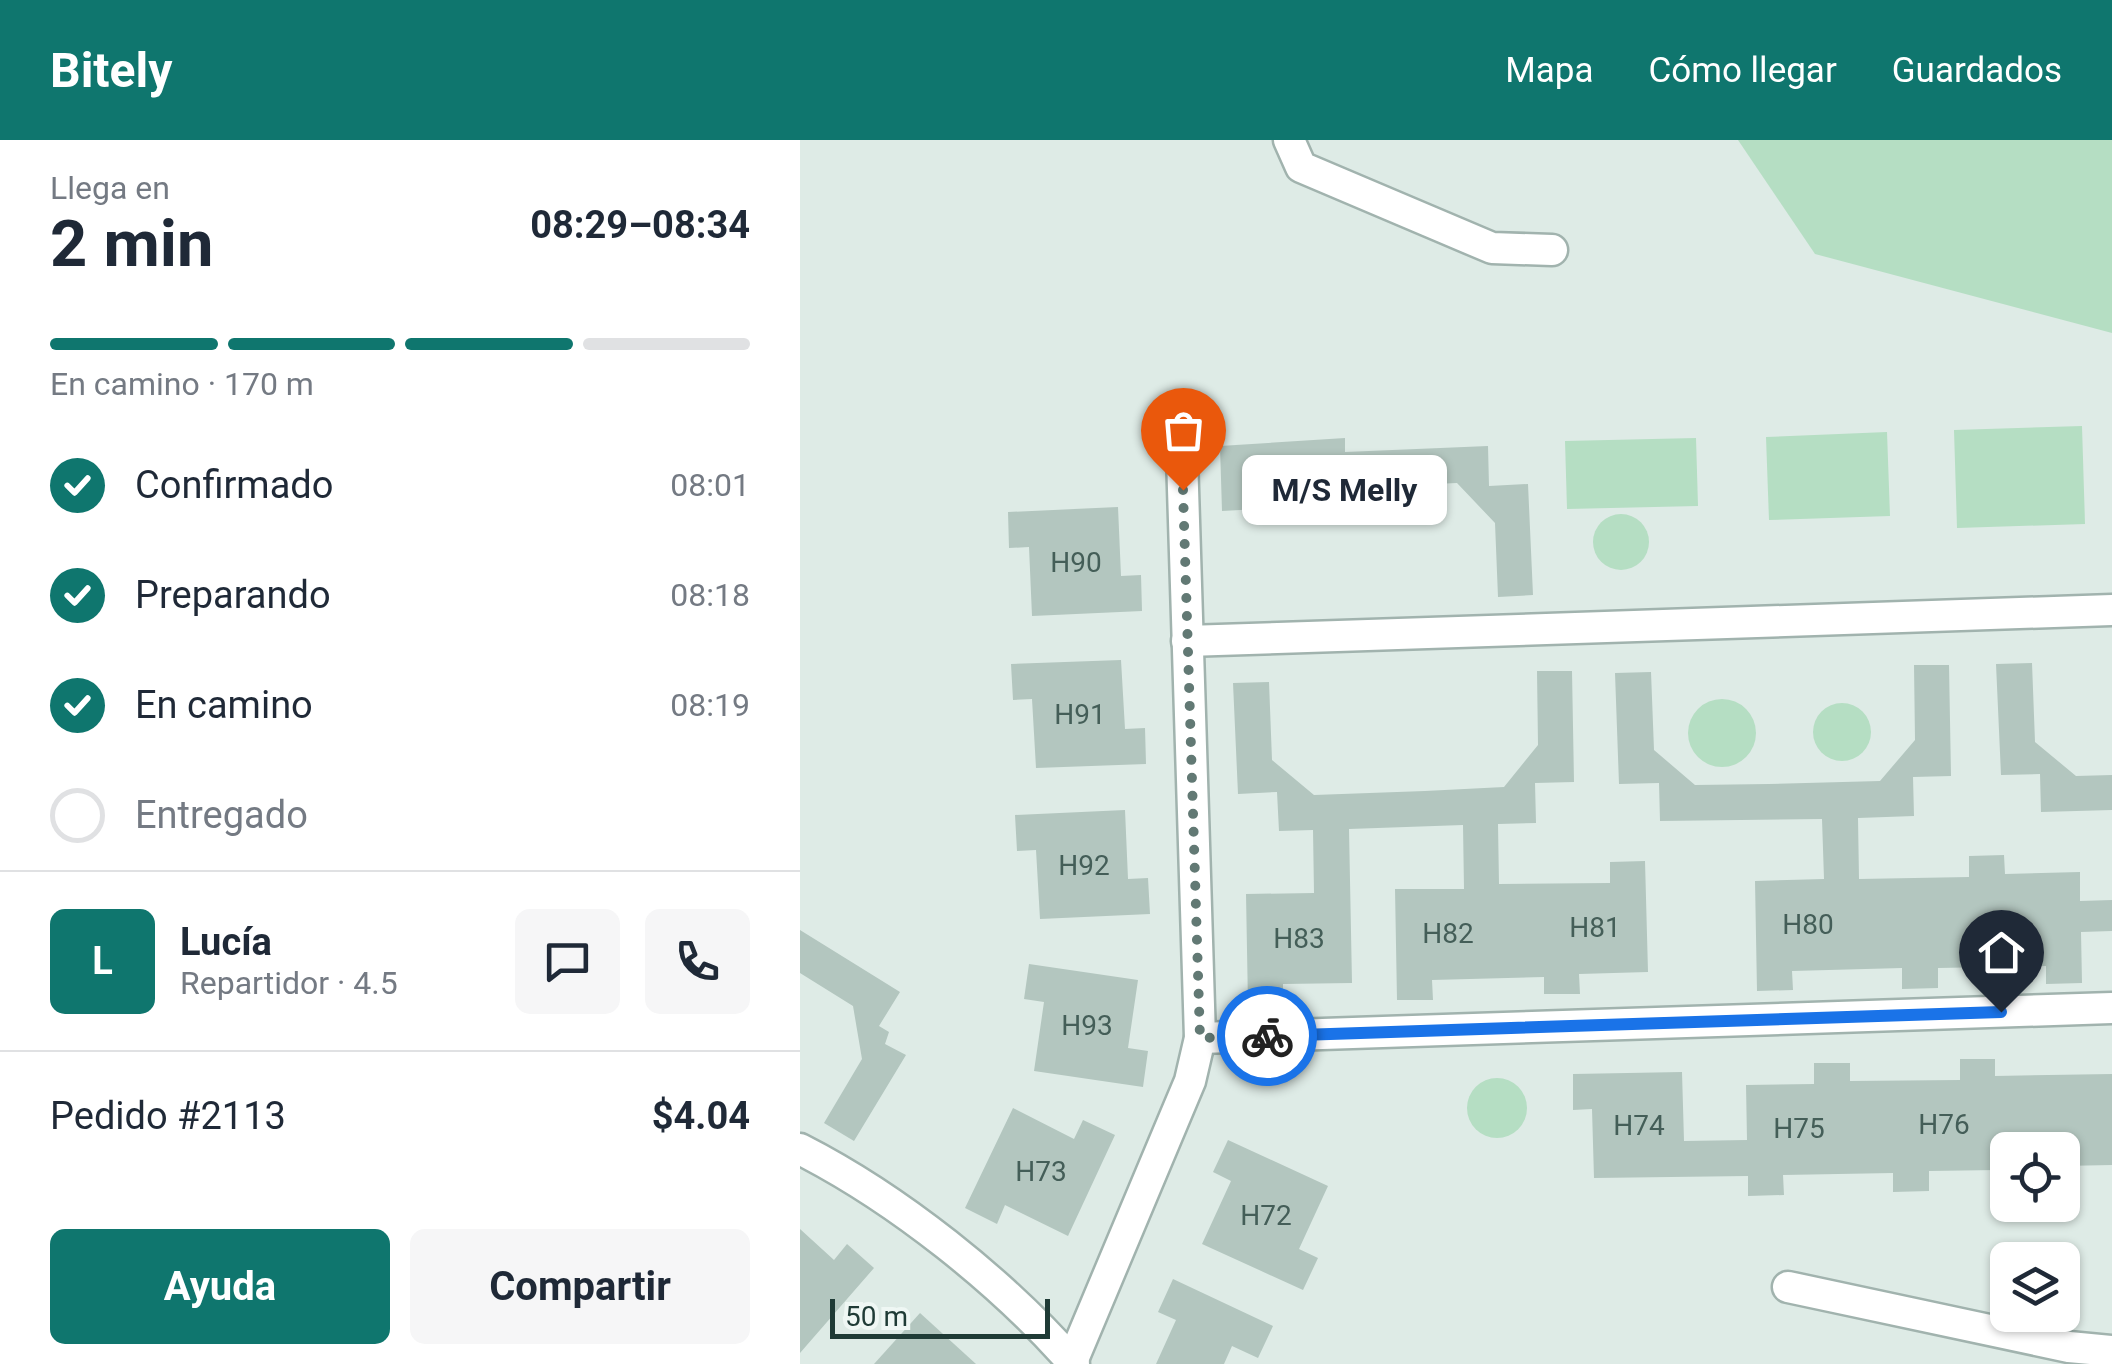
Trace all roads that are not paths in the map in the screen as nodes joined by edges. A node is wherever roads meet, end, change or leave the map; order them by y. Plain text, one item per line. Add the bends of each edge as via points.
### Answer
1 (1289, 140) edge
2 (1552, 250) dead end
3 (1181, 424) dead end
4 (2112, 610) edge
5 (1186, 641) junction
6 (2112, 1008) edge
7 (1200, 1038) junction
8 (800, 1149) edge
9 (1788, 1287) dead end
10 (2112, 1351) edge
11 (1073, 1363) edge

1 - 2 street via 1301,168 1492,248
3 - 5 street
4 - 5 street
5 - 7 street
6 - 7 street
7 - 11 street via 1190,1081
8 - 11 street via 886,1200 1029,1315
9 - 10 street

